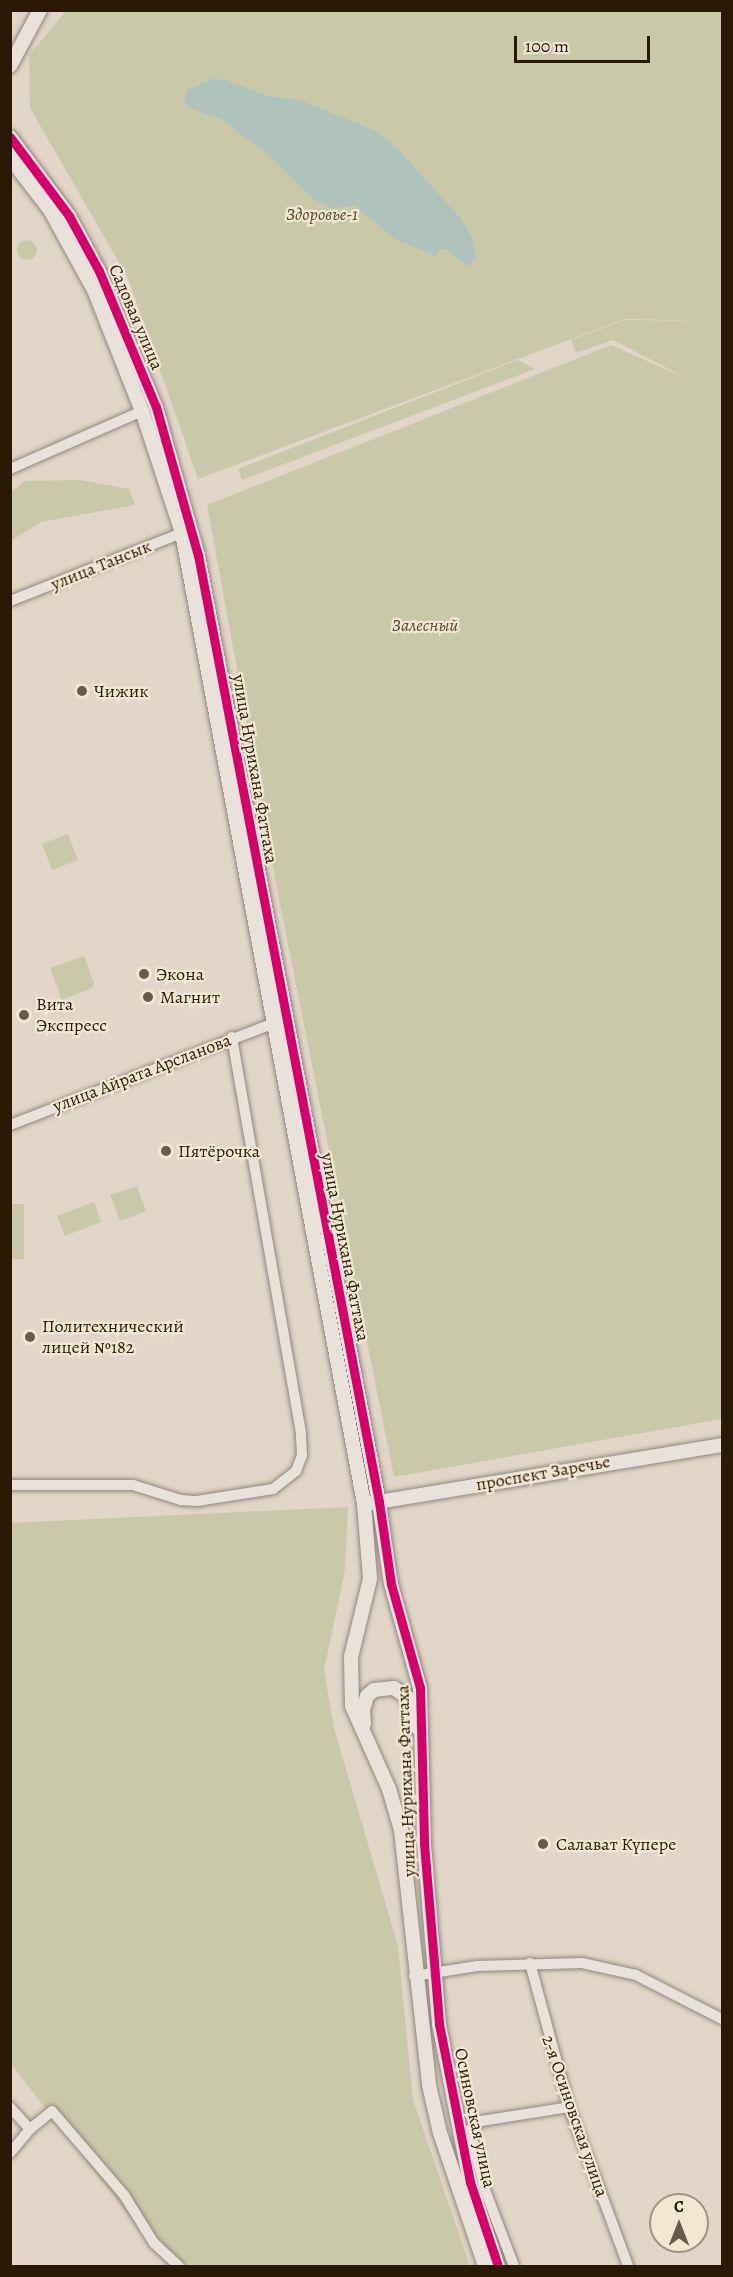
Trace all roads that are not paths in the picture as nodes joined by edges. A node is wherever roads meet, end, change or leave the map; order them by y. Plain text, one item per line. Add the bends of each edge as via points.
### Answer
1 (40, 10) edge
2 (10, 66) edge
3 (10, 136) edge
4 (10, 158) edge
5 (142, 411) junction
6 (10, 469) edge
7 (187, 531) junction
8 (10, 602) edge
9 (280, 1021) junction
10 (232, 1037) junction
11 (10, 1125) edge
12 (723, 1445) edge
13 (10, 1485) edge
14 (379, 1502) junction
15 (364, 1504) junction
16 (365, 1735) junction
17 (421, 1737) junction
18 (530, 1963) junction
19 (433, 1973) junction
20 (414, 1976) junction
21 (723, 2019) edge
22 (10, 2107) edge
23 (568, 2107) junction
24 (30, 2129) junction
25 (10, 2153) edge
26 (179, 2266) edge
27 (484, 2266) edge
28 (498, 2266) edge
29 (514, 2266) edge
30 (628, 2266) edge

1 - 2 street
3 - 7 street, Садовая улица via 69,216 99,271 156,407
4 - 5 street, Садовая улица via 55,218 94,290
5 - 6 street
5 - 7 street, Садовая улица
7 - 8 street, улица Тансык
7 - 9 street, улица Нурихана Фаттаха
9 - 10 street, улица Айрата Арсланова
9 - 14 street, улица Нурихана Фаттаха
9 - 15 street, улица Нурихана Фаттаха
10 - 11 street, улица Айрата Арсланова
10 - 13 street via 301,1433 302,1455 296,1471 273,1489 197,1501 134,1485
12 - 14 street, проспект Заречье
14 - 15 street, проспект Заречье
14 - 17 street, улица Нурихана Фаттаха via 397,1611 420,1688
15 - 16 street, улица Нурихана Фаттаха via 370,1579 350,1676 352,1706
16 - 17 street via 363,1710 367,1696 374,1690 394,1688 407,1697
16 - 20 street, улица Нурихана Фаттаха via 400,1830
17 - 19 street, улица Нурихана Фаттаха
18 - 19 street
18 - 21 street via 582,1963 636,1975
18 - 23 street, 2-я Осиновская улица
19 - 20 street
19 - 28 street, Осиновская улица via 468,2172
20 - 27 street, Осиновская улица via 440,2133
22 - 24 street
23 - 29 street via 481,2121 470,2130 485,2190
23 - 30 street, 2-я Осиновская улица
24 - 25 street
24 - 26 street via 52,2111 124,2195 154,2243

